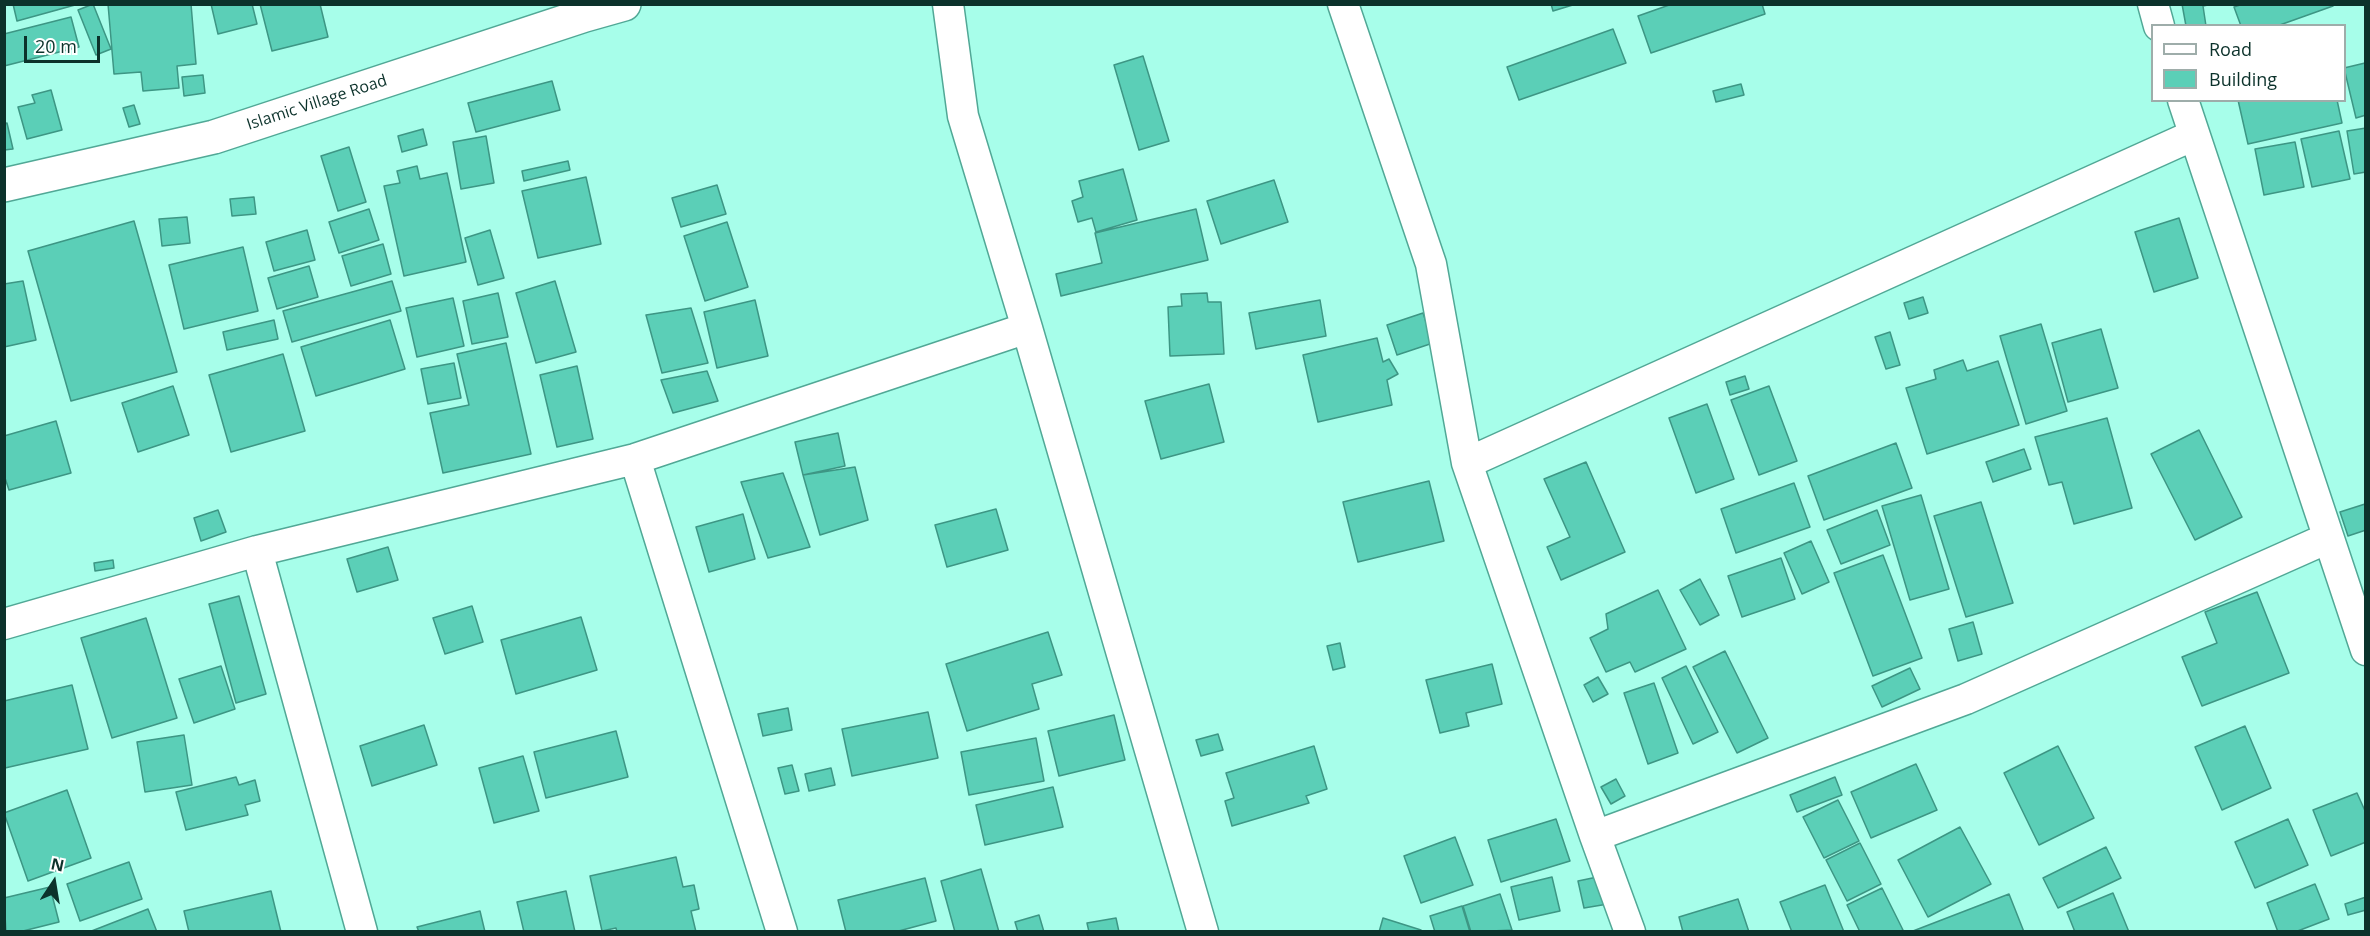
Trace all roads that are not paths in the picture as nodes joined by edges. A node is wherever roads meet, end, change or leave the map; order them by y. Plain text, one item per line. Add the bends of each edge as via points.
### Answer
1 (624, 4) edge
2 (948, 4) edge
3 (1344, 4) edge
4 (2153, 4) edge
5 (584, 10) edge
6 (2158, 24) edge
7 (2184, 102) edge
8 (2194, 135) junction
9 (4, 185) edge
10 (1027, 328) junction
11 (635, 459) junction
12 (1467, 463) junction
13 (2328, 538) junction
14 (258, 551) junction
15 (4, 624) edge
16 (2363, 637) edge
17 (1595, 836) junction
18 (362, 932) edge
19 (782, 932) edge
20 (1203, 932) edge
21 (1630, 932) edge

1 - 5 street, Islamic Village Road
2 - 10 street via 963,116
3 - 12 street via 1431,264
4 - 6 street
5 - 9 street, Islamic Village Road via 214,137
7 - 8 street
8 - 12 street
8 - 13 street
10 - 11 street
10 - 20 street
11 - 14 street
11 - 19 street
12 - 17 street
13 - 16 street
13 - 17 street via 1966,699
14 - 15 street
14 - 18 street
17 - 21 street

